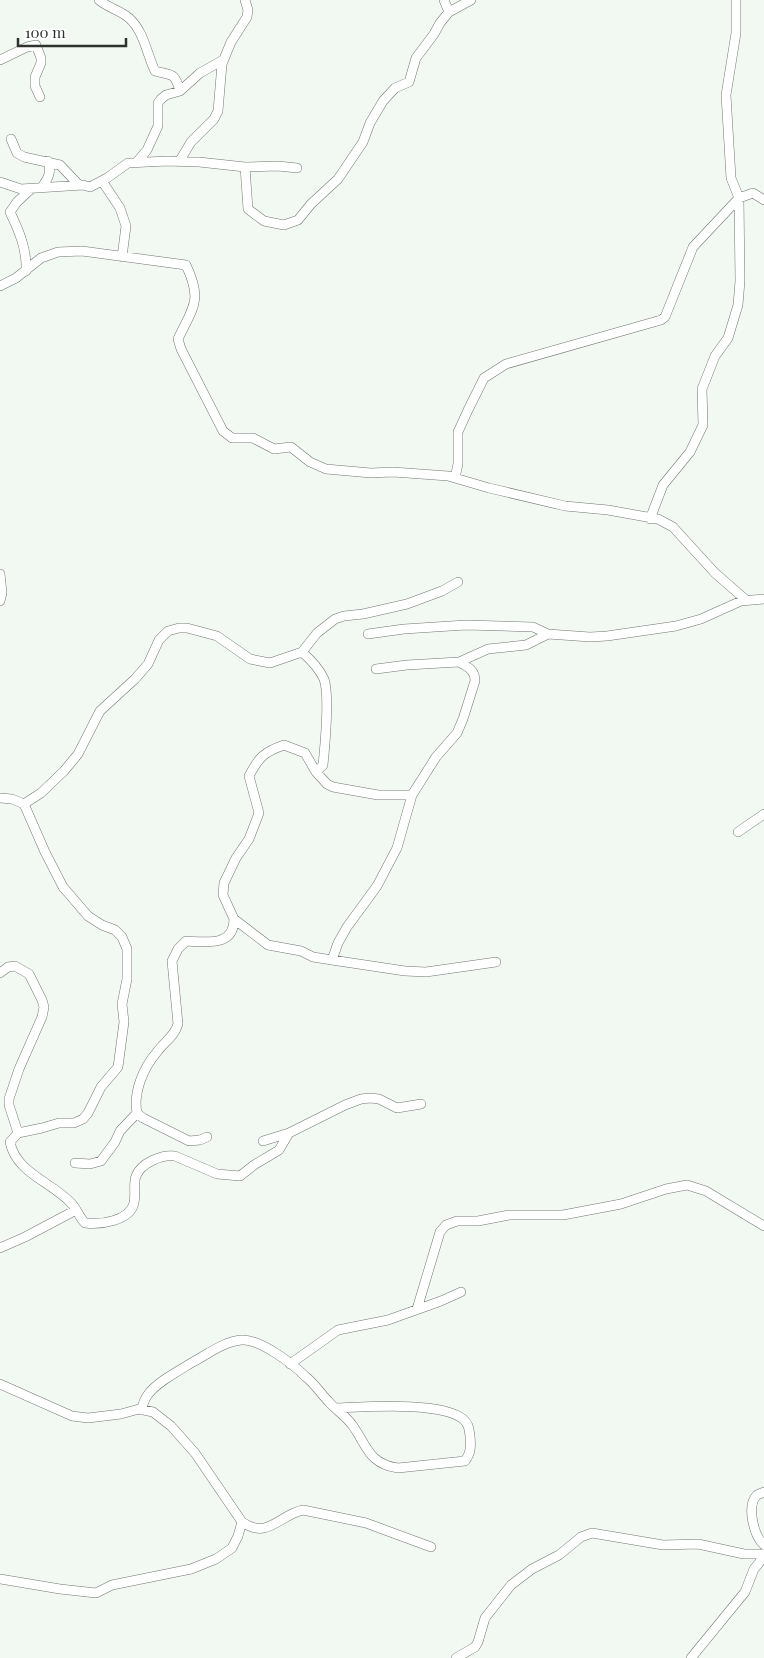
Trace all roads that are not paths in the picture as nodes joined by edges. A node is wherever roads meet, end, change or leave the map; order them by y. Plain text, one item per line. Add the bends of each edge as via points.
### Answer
1 (99, 0) edge
2 (246, 0) edge
3 (444, 0) edge
4 (471, 0) edge
5 (736, 0) edge
6 (449, 12) junction
7 (0, 60) edge
8 (223, 60) junction
9 (180, 91) junction
10 (40, 98) dead end
11 (11, 139) dead end
12 (48, 161) junction
13 (137, 162) junction
14 (179, 162) junction
15 (245, 166) junction
16 (296, 168) dead end
17 (102, 181) junction
18 (0, 182) edge
19 (79, 185) junction
20 (42, 187) junction
21 (31, 189) junction
22 (739, 198) junction
23 (764, 200) edge
24 (122, 257) junction
25 (26, 270) junction
26 (0, 286) edge
27 (455, 478) junction
28 (650, 518) junction
29 (0, 574) edge
30 (458, 582) dead end
31 (764, 599) edge
32 (746, 600) junction
33 (0, 601) edge
34 (368, 634) dead end
35 (548, 634) junction
36 (302, 652) junction
37 (459, 662) junction
38 (376, 669) dead end
39 (316, 772) junction
40 (412, 795) junction
41 (0, 798) edge
42 (24, 804) junction
43 (764, 814) edge
44 (738, 832) dead end
45 (234, 919) junction
46 (332, 960) junction
47 (496, 962) dead end
48 (0, 973) edge
49 (421, 1104) dead end
50 (137, 1113) junction
51 (18, 1132) junction
52 (290, 1133) junction
53 (207, 1137) dead end
54 (263, 1141) dead end
55 (75, 1163) dead end
56 (76, 1210) junction
57 (764, 1226) edge
58 (0, 1248) edge
59 (461, 1292) dead end
60 (417, 1309) junction
61 (290, 1364) junction
62 (0, 1384) edge
63 (334, 1408) junction
64 (141, 1410) junction
65 (764, 1492) edge
66 (242, 1522) junction
67 (764, 1545) edge
68 (431, 1547) dead end
69 (764, 1556) edge
70 (0, 1579) edge
71 (456, 1658) edge
72 (691, 1658) edge

1 - 9 street via 129,18 138,30 155,72 172,74
2 - 8 street via 247,17
3 - 6 street
4 - 6 street
5 - 22 street via 736,33 726,94 731,178
6 - 15 street via 416,58 409,82 394,88 383,101 338,179 298,220 284,225 264,221 248,209
7 - 10 street via 27,46 36,45 41,63 35,86
8 - 9 street via 200,72
8 - 14 street via 218,111 190,142
9 - 13 street via 166,95 158,103 158,126
11 - 12 street via 18,154
12 - 19 street via 60,165
12 - 20 street via 49,176
13 - 14 street
13 - 17 street via 128,163
14 - 15 street
15 - 16 street
17 - 19 street via 90,187
17 - 24 street via 120,208 124,221
18 - 21 street
19 - 20 street
20 - 21 street
21 - 25 street via 10,212 24,246
22 - 23 street via 753,193
22 - 27 street via 693,247 661,320 506,364 484,378 458,432
22 - 28 street via 740,281 734,322 702,389 703,426 690,452 663,485
24 - 25 street via 82,251 58,252 41,258
24 - 27 street via 186,265 194,284 195,304 178,340 223,431 232,438 253,438 274,449 291,447 310,462 326,469
25 - 26 street
27 - 28 street via 565,506
28 - 32 street via 673,527 715,573
29 - 33 street
30 - 36 street via 407,604 335,619 317,633
31 - 32 street
32 - 35 street via 676,626 590,637
34 - 35 street via 466,625 533,627
35 - 37 street via 526,645 488,650
36 - 39 street via 319,669 326,686 323,765
36 - 42 street via 279,661 263,662 250,659 216,636 187,628 168,631 159,640 148,664 100,711 78,754 64,771
37 - 38 street
37 - 40 street via 475,675 463,719
39 - 40 street via 333,787 378,795
39 - 45 street via 305,753 284,745 264,753 257,761 249,776 259,813 249,839 224,883 223,895
40 - 46 street via 397,848 377,886 342,935
41 - 42 street
42 - 51 street via 63,887 88,916 122,937 127,949 127,979 118,1067 101,1087 88,1113 74,1123
43 - 44 street
45 - 46 street via 268,945
45 - 50 street via 231,934 226,940 186,941 178,949 172,961 177,1031 156,1052 145,1070 135,1095
46 - 47 street via 426,972
48 - 51 street via 8,966 15,966 29,974 44,1007 9,1099
49 - 52 street via 397,1108 379,1099 361,1099
50 - 53 street via 189,1142
50 - 55 street via 100,1161
51 - 56 street via 10,1142 23,1166 58,1191
52 - 54 street
52 - 56 street via 279,1150 240,1176 217,1174 170,1155 148,1163 139,1171 134,1205 127,1215 90,1224 85,1223
56 - 58 street
57 - 60 street via 706,1191 687,1185 666,1188 621,1204 563,1215 509,1215 457,1222 446,1225 440,1232
59 - 60 street
60 - 61 street via 388,1320 338,1330
61 - 63 street via 307,1377
61 - 64 street via 265,1347 244,1340 228,1344 161,1383 147,1395
62 - 64 street via 72,1416 88,1418
63 - 63 street via 352,1424 371,1456 388,1467 464,1461 470,1452 468,1425 464,1419 446,1411 392,1406
64 - 66 street via 153,1412 171,1426 195,1453
65 - 67 street via 756,1496 752,1504 755,1531
66 - 68 street via 251,1528 263,1528 279,1523 294,1512 309,1511 366,1523
66 - 70 street via 232,1548 216,1558 191,1569 112,1586 96,1593
69 - 71 street via 698,1544 663,1546 592,1533 581,1537 511,1585 485,1618 475,1647
69 - 72 street via 754,1569 745,1592

